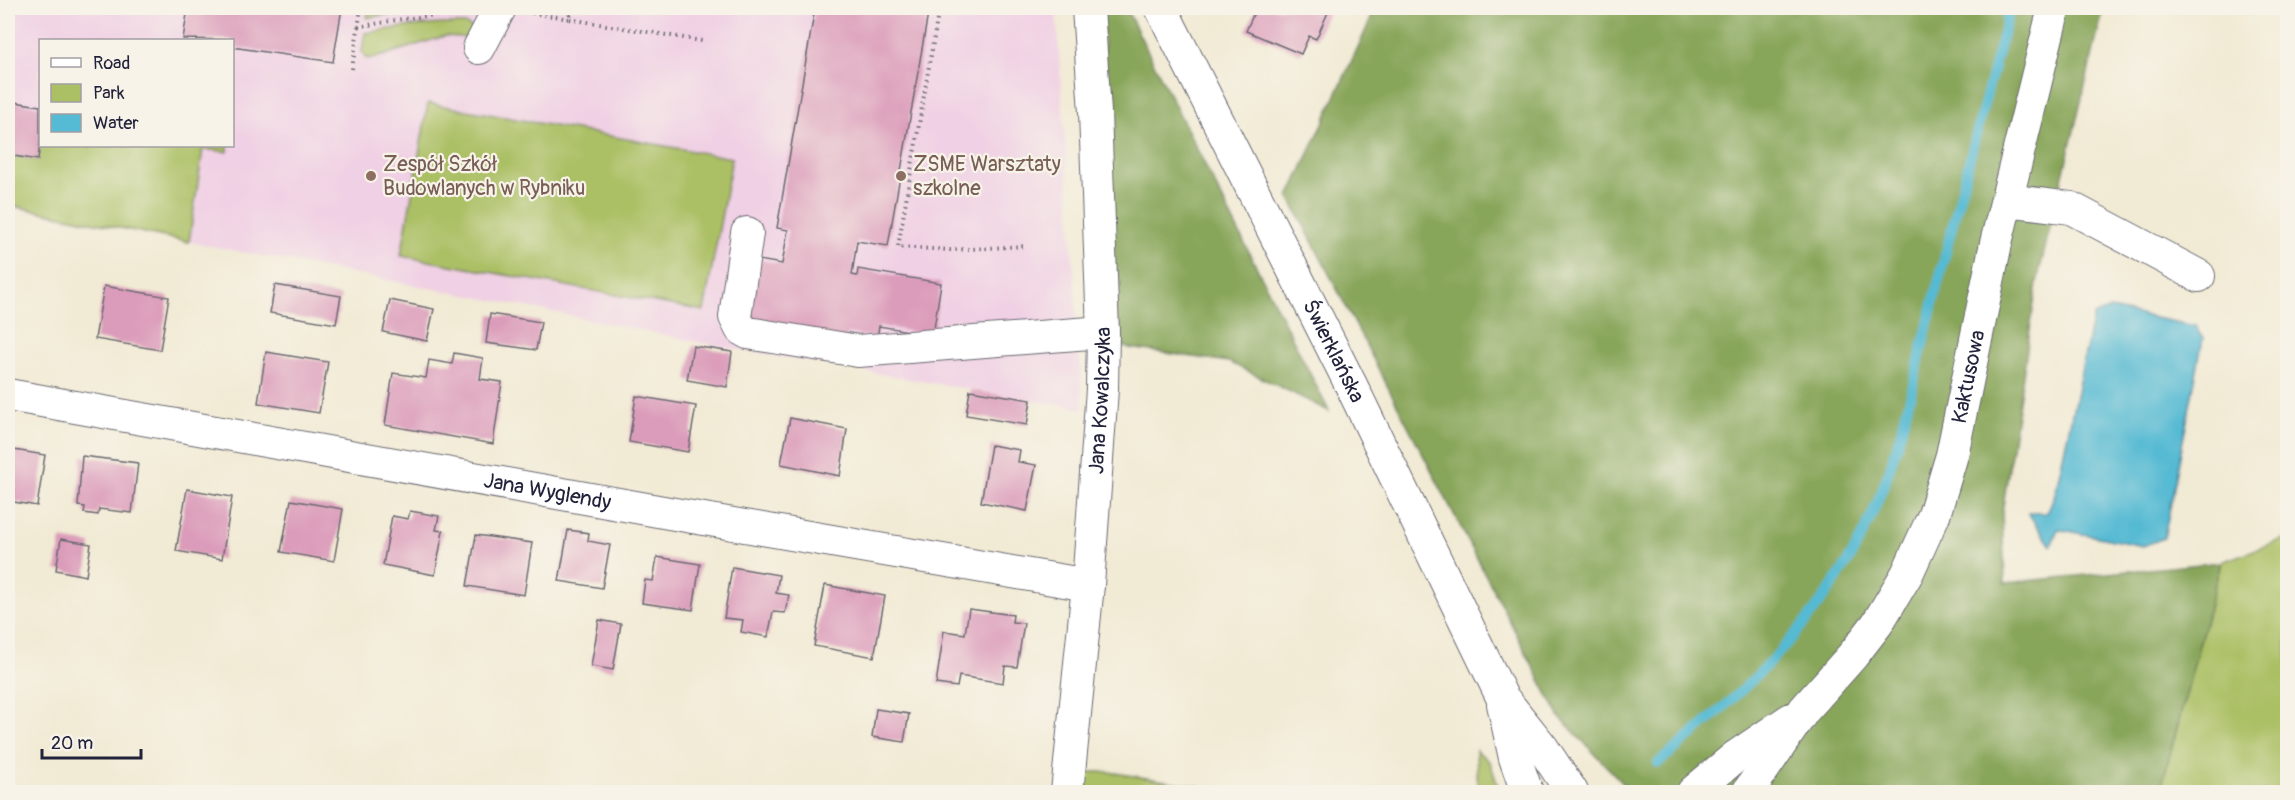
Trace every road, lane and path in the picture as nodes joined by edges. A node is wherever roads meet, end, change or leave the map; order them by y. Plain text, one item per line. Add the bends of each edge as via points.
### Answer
1 (361, 8) edge
2 (441, 8) edge
3 (500, 8) edge
4 (571, 8) edge
5 (939, 8) edge
6 (1088, 8) edge
7 (1161, 8) edge
8 (2054, 8) edge
9 (443, 14) dead end
10 (702, 41) dead end
11 (479, 48) dead end
12 (351, 69) dead end
13 (2007, 200) junction
14 (747, 234) dead end
15 (1026, 246) dead end
16 (2199, 276) dead end
17 (1102, 332) junction
18 (8, 395) edge
19 (1088, 585) junction
20 (1502, 697) junction
21 (1804, 710) junction
22 (1067, 792) edge
23 (1527, 792) edge
24 (1572, 792) edge
25 (1693, 792) edge
26 (1748, 792) edge

1 - 12 path
2 - 9 path
3 - 11 street
4 - 10 path via 569,19
5 - 15 path via 898,247 950,250
6 - 17 street, Jana Kowalczyka
7 - 20 street, Świerklańska via 1346,374
8 - 13 street, Kaktusowa
13 - 16 street via 2072,208
13 - 21 street, Kaktusowa via 1952,455 1934,514 1907,574 1877,624
14 - 17 street via 735,317 748,333 858,351
17 - 19 street, Jana Kowalczyka via 1099,452
18 - 19 street, Jana Wyglendy
19 - 22 street, Jana Kowalczyka
20 - 23 street, Świerklańska
20 - 24 street, Świerklańska
21 - 25 street, Kaktusowa via 1735,757
21 - 26 street, Kaktusowa

